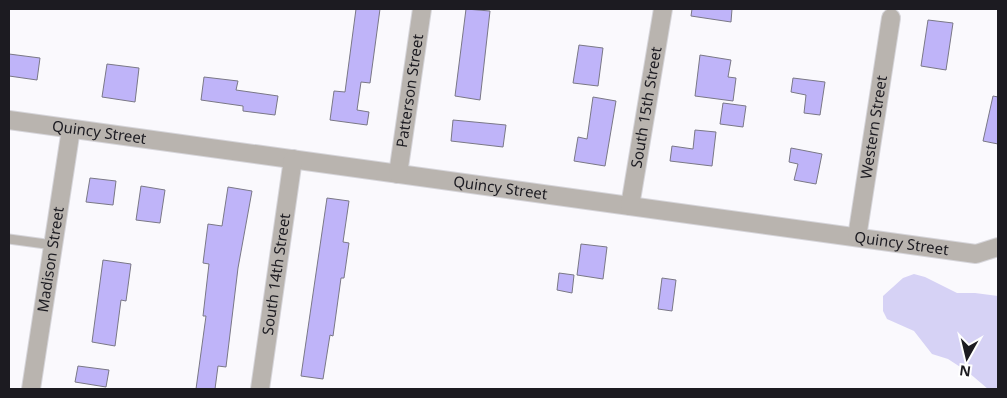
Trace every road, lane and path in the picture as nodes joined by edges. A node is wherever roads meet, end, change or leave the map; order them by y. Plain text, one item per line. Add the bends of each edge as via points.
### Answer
1 (422, 9) edge
2 (663, 9) edge
3 (891, 18) dead end
4 (9, 120) edge
5 (71, 128) junction
6 (293, 159) junction
7 (398, 174) junction
8 (630, 206) junction
9 (858, 237) junction
10 (9, 239) edge
11 (53, 245) junction
12 (996, 249) edge
13 (31, 389) edge
14 (260, 389) edge

1 - 7 street, Patterson Street
2 - 8 street, South 15th Street
3 - 9 street, Western Street
4 - 5 street, Quincy Street
5 - 6 street, Quincy Street
5 - 11 street, Madison Street
6 - 7 street, Quincy Street
6 - 14 street, South 14th Street
7 - 8 street, Quincy Street
8 - 9 street, Quincy Street
9 - 12 street, Quincy Street via 976,254
10 - 11 lane
11 - 13 street, Madison Street

